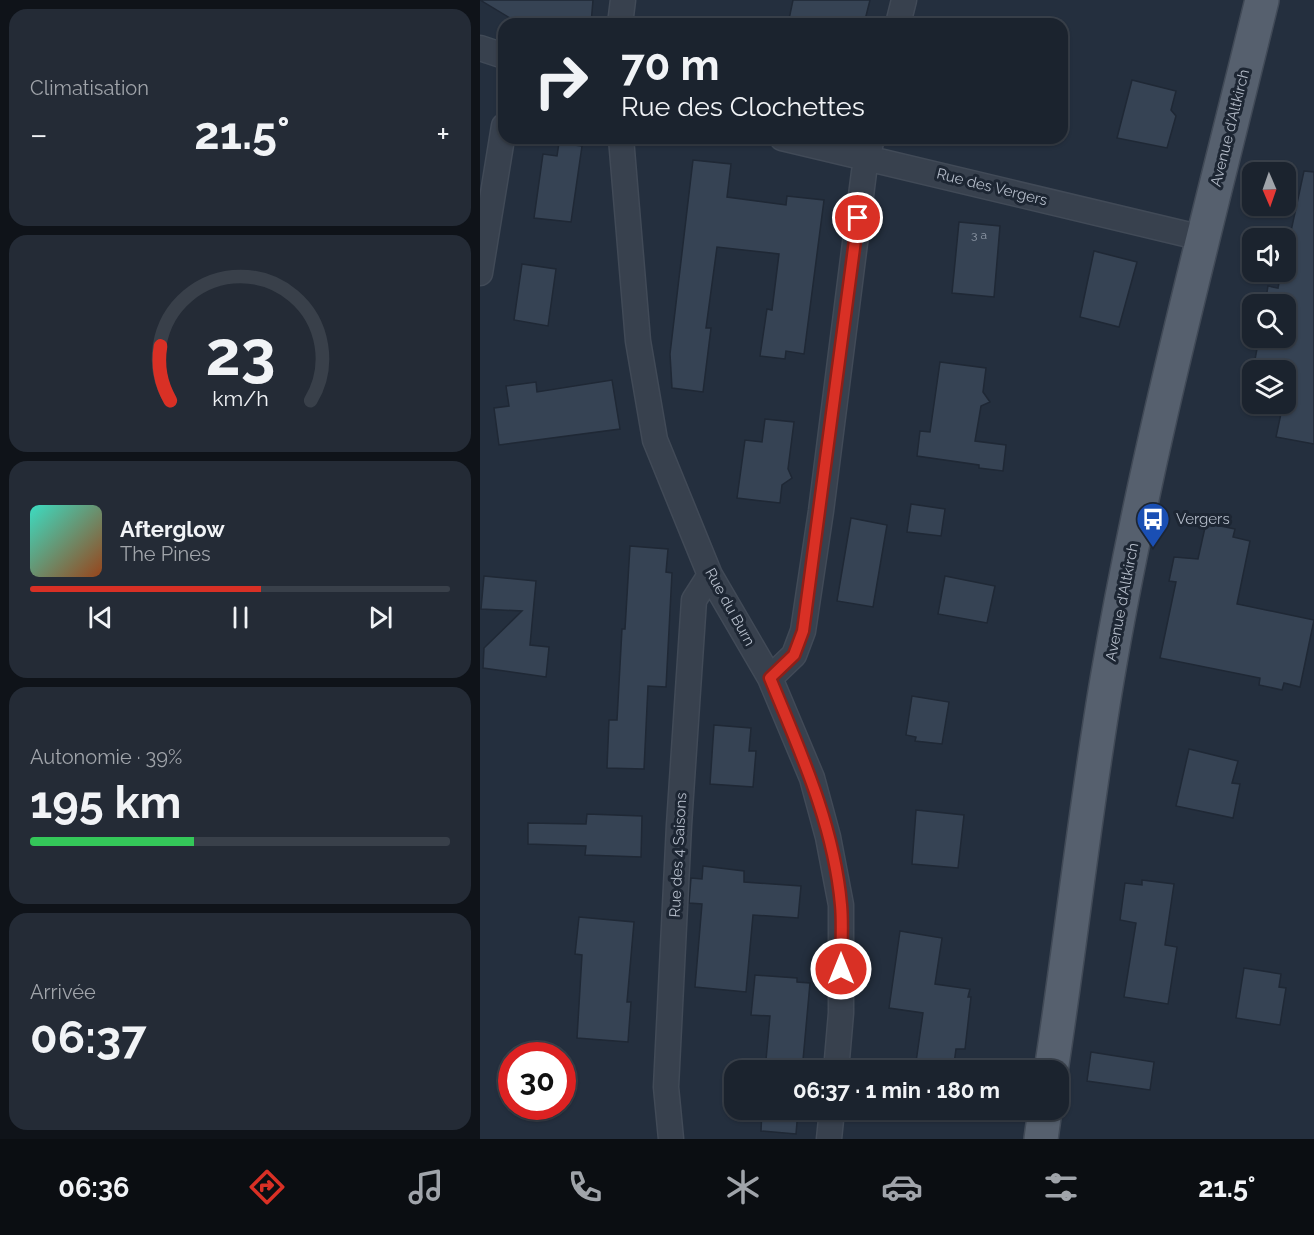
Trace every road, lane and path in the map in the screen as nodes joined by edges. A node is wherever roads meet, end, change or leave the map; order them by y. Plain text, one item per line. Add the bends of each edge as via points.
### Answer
1 (622, 0) edge
2 (904, 0) edge
3 (1262, 0) edge
4 (620, 18) edge
5 (900, 18) edge
6 (480, 48) edge
7 (498, 54) edge
8 (501, 144) edge
9 (622, 144) edge
10 (835, 144) edge
11 (870, 148) edge
12 (1202, 238) junction
13 (480, 273) edge
14 (710, 575) junction
15 (770, 678) junction
16 (837, 1060) edge
17 (1053, 1060) edge
18 (831, 1120) edge
19 (1044, 1120) edge
20 (671, 1139) edge
21 (829, 1139) edge
22 (1041, 1139) edge

1 - 4 street
2 - 5 street
3 - 12 main road, Avenue d'Altkirch
6 - 7 street
8 - 13 street
9 - 14 street, Rue du Burn via 638,341 655,440
10 - 11 street, Rue des Vergers
11 - 12 street, Rue des Vergers
11 - 15 street via 803,631 794,655
12 - 17 main road, Avenue d'Altkirch via 1167,378 1107,680
14 - 15 street, Rue du Burn
14 - 20 street, Rue des 4 Saisons via 694,600 667,1075
15 - 16 street, Rue du Burn via 812,778 841,905
18 - 21 street
19 - 22 main road

